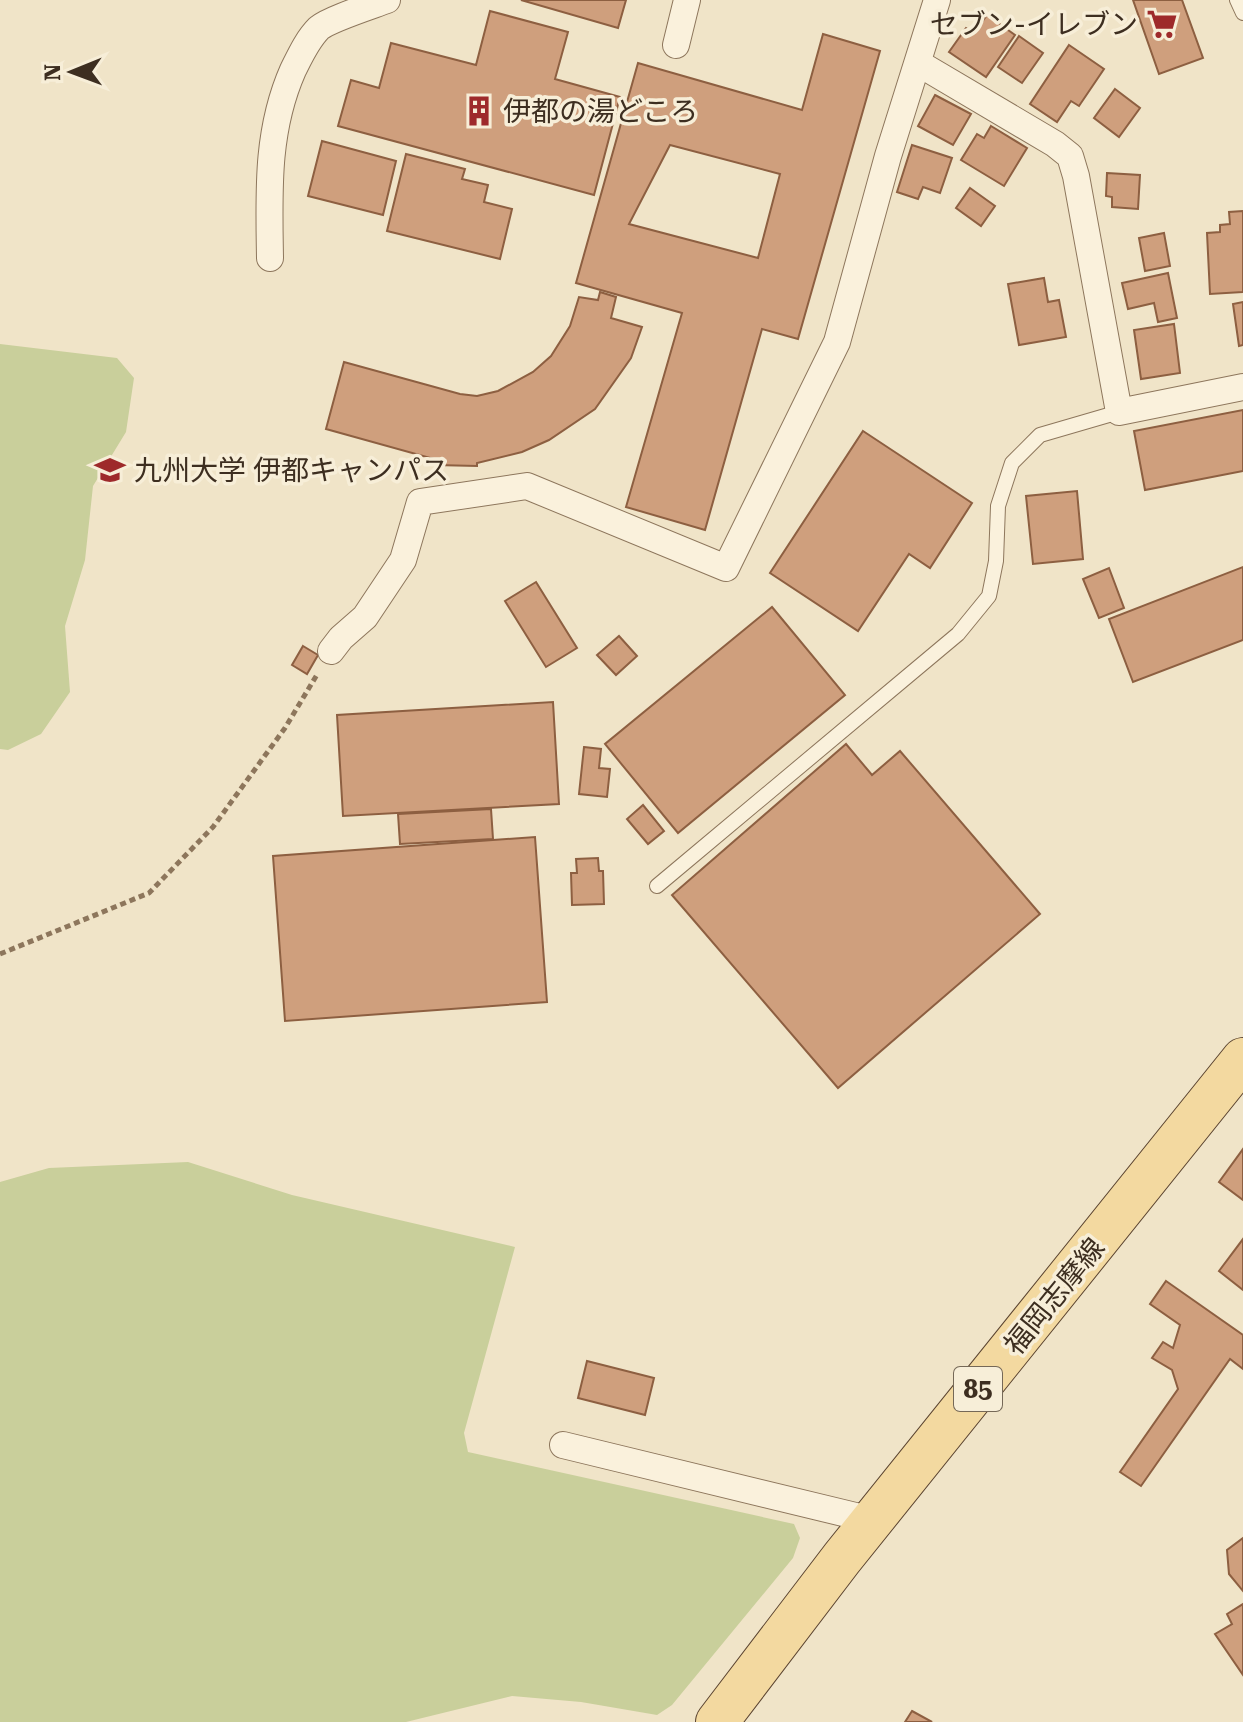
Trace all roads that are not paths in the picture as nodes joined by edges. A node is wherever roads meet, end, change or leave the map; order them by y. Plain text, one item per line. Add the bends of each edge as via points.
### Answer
1 (387, 0) edge
2 (687, 0) edge
3 (937, 0) edge
4 (676, 45) dead end
5 (918, 63) junction
6 (270, 258) dead end
7 (1243, 387) edge
8 (1119, 412) junction
9 (331, 651) road end
10 (657, 886) dead end
11 (1243, 1059) edge
12 (563, 1445) dead end
13 (872, 1520) junction
14 (717, 1722) edge

1 - 6 street via 320,27 303,49 274,128
2 - 4 street
3 - 5 street
5 - 8 street via 1070,156
5 - 9 street via 837,342 726,568 527,486 420,502 403,560 365,617
7 - 8 street
8 - 10 lane via 1040,435 1012,463 998,506 989,596 958,634
11 - 13 main road, 福岡志摩線 / 85
12 - 13 street
13 - 14 main road, 福岡志摩線 / 85

